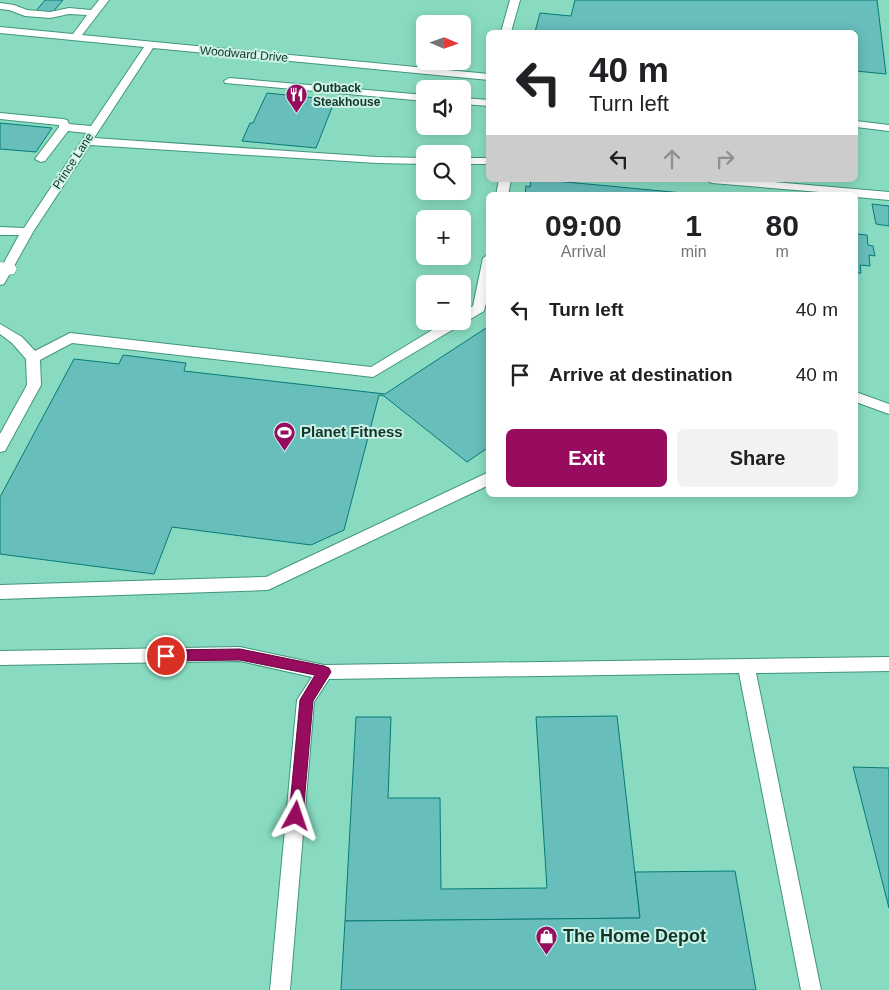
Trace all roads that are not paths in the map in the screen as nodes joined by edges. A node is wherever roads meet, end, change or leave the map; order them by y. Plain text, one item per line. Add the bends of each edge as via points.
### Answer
1 (104, 0) edge
2 (515, 0) edge
3 (0, 6) edge
4 (94, 13) junction
5 (0, 30) edge
6 (507, 30) edge
7 (75, 38) junction
8 (150, 45) junction
9 (486, 77) edge
10 (229, 81) dead end
11 (416, 97) edge
12 (471, 102) edge
13 (486, 104) edge
14 (0, 116) edge
15 (858, 124) edge
16 (64, 127) junction
17 (889, 128) edge
18 (94, 130) junction
19 (86, 141) junction
20 (41, 159) dead end
21 (416, 160) edge
22 (471, 161) edge
23 (486, 161) edge
24 (720, 182) edge
25 (748, 189) edge
26 (808, 192) edge
27 (858, 194) edge
28 (889, 196) edge
29 (0, 231) edge
30 (27, 232) junction
31 (2, 273) edge
32 (486, 273) edge
33 (471, 313) edge
34 (0, 328) edge
35 (442, 330) edge
36 (33, 358) junction
37 (858, 398) edge
38 (889, 409) edge
39 (0, 447) edge
40 (486, 479) edge
41 (0, 592) edge
42 (0, 658) edge
43 (889, 664) edge
44 (746, 666) junction
45 (324, 672) junction
46 (280, 990) edge
47 (811, 990) edge

1 - 4 lane
2 - 6 lane
3 - 4 lane via 50,15 69,11
4 - 7 lane
5 - 7 lane, Woodward Drive
7 - 8 lane, Woodward Drive
8 - 9 lane, Woodward Drive
8 - 18 lane, Prince Lane
10 - 11 lane
12 - 13 lane
14 - 16 lane via 63,122
15 - 17 lane
16 - 18 lane
16 - 20 lane
18 - 19 lane, Prince Lane
19 - 21 lane via 369,160
19 - 30 lane, Prince Lane
22 - 23 lane
24 - 25 lane
25 - 26 lane
27 - 28 lane
29 - 30 lane
30 - 31 lane, Prince Lane
32 - 33 lane via 479,308
34 - 36 lane via 17,340
35 - 36 lane via 373,372 70,338
36 - 39 lane via 34,385
37 - 38 lane
40 - 41 lane via 268,583
42 - 45 lane via 240,654
43 - 44 lane
44 - 45 lane
44 - 47 lane
45 - 46 lane via 306,700

